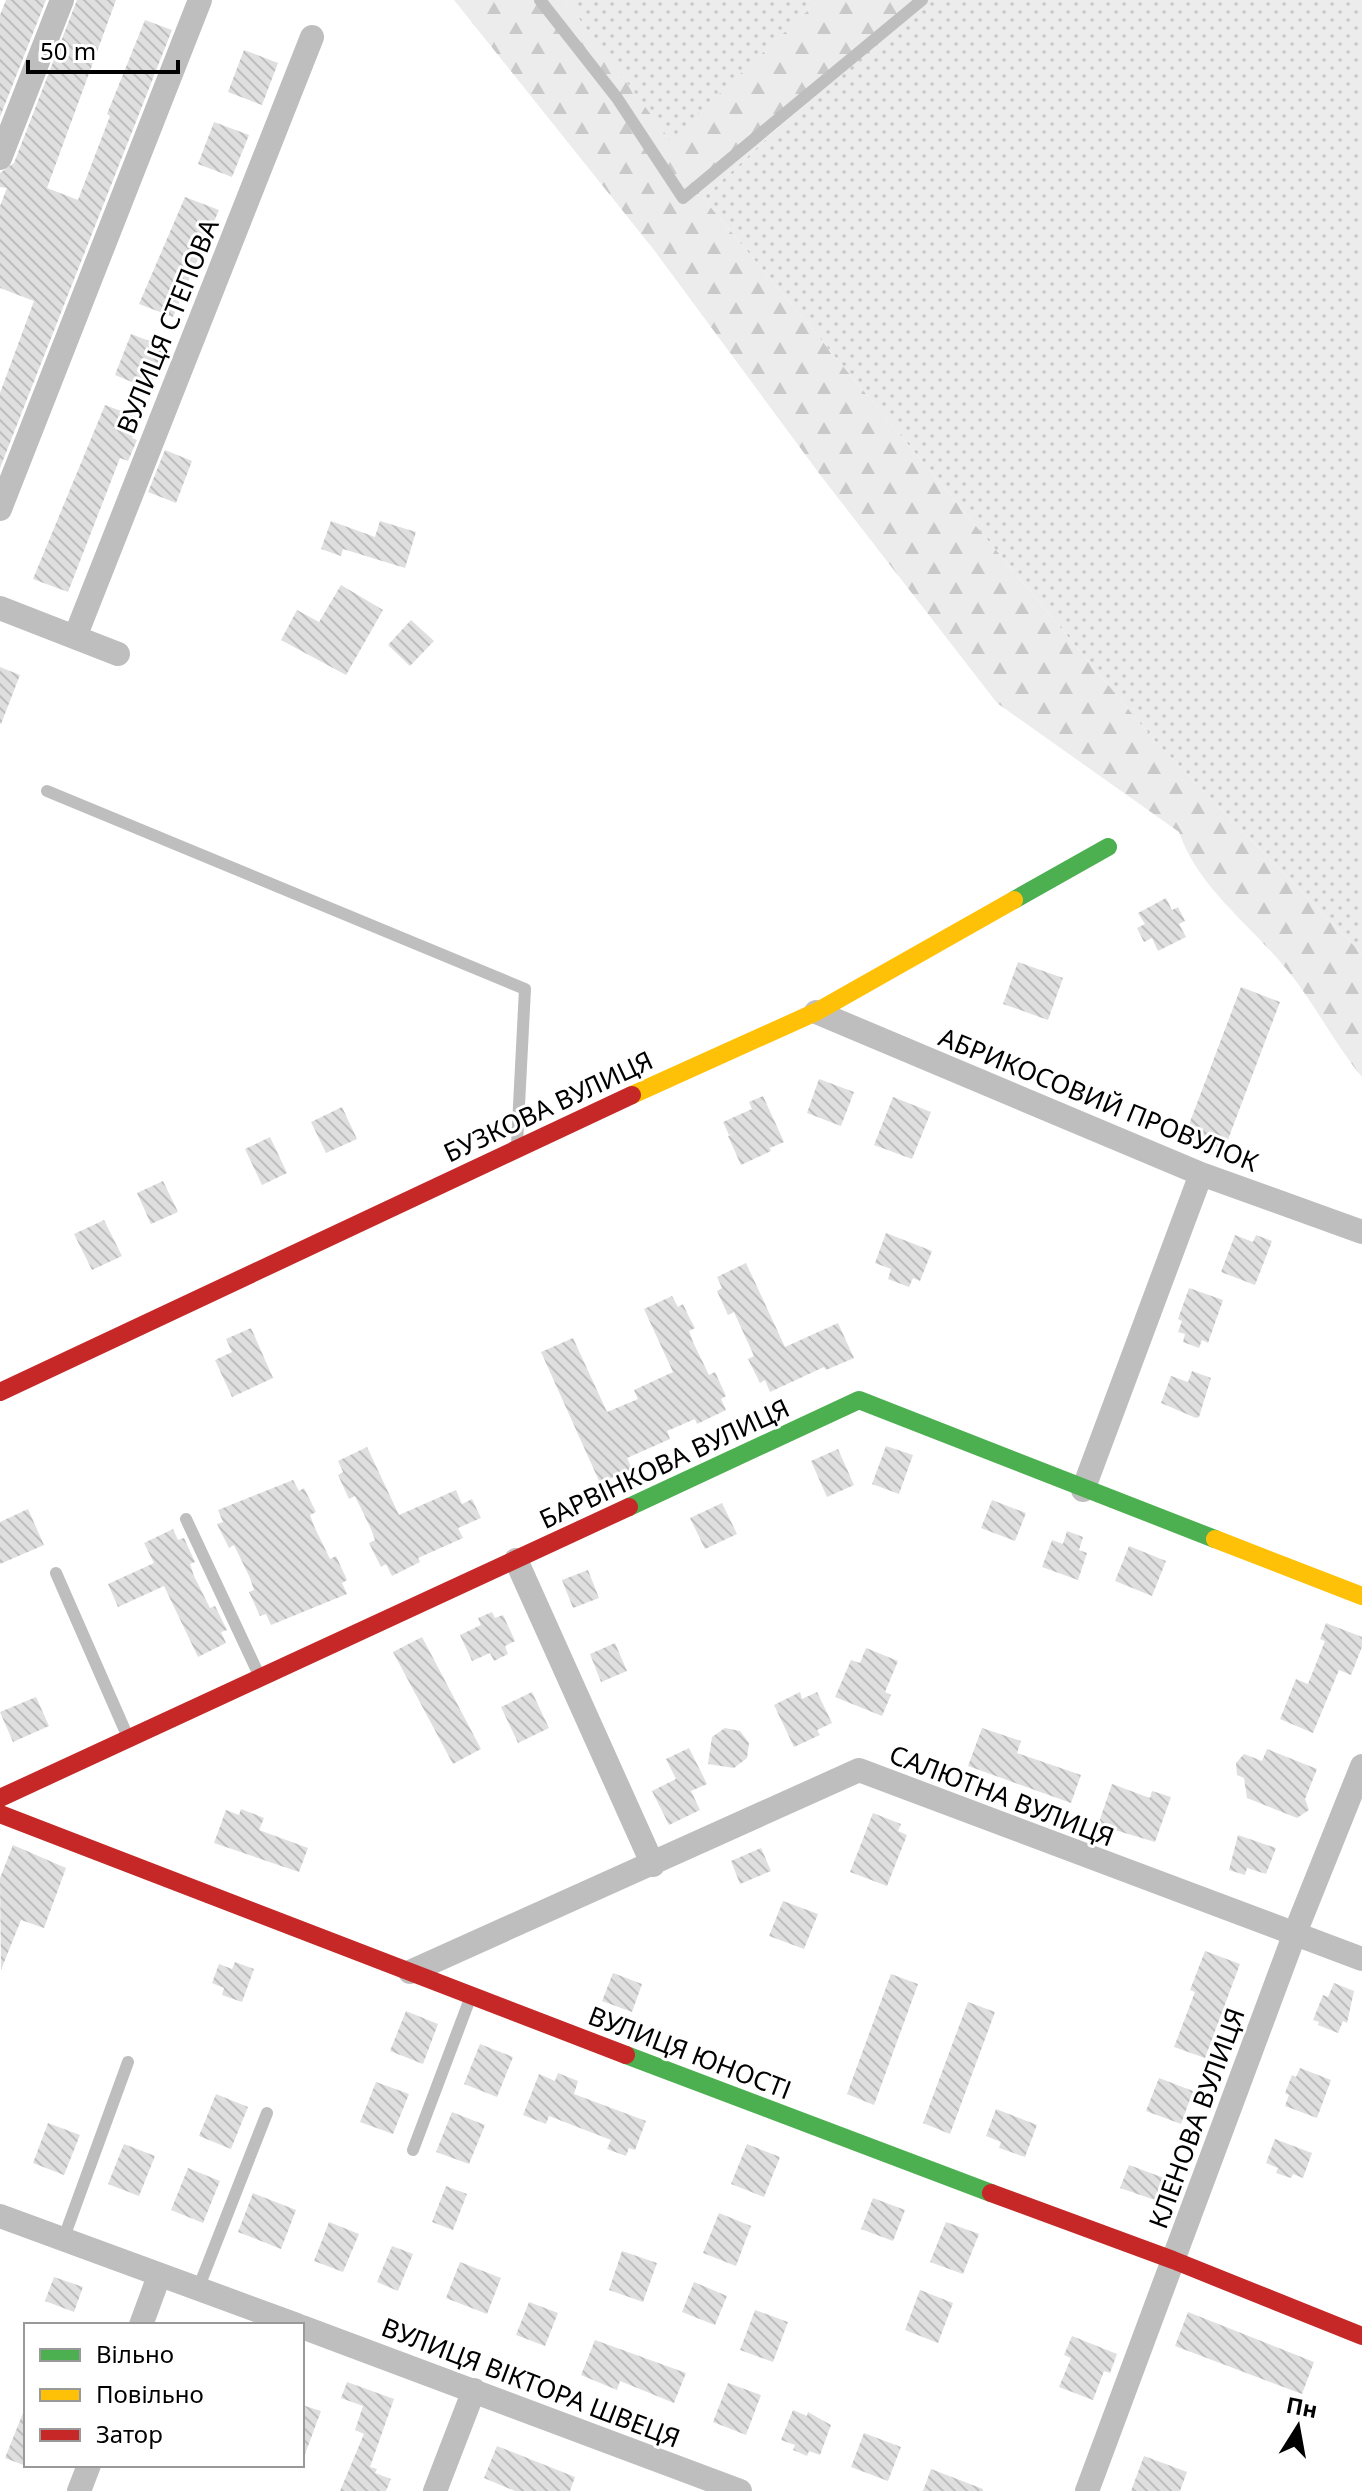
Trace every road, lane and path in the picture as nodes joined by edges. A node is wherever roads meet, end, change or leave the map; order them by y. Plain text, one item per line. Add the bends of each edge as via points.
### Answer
1 (62, 0) edge
2 (200, 0) edge
3 (540, 0) edge
4 (922, 0) edge
5 (312, 37) dead end
6 (0, 158) edge
7 (0, 509) edge
8 (0, 608) edge
9 (75, 637) junction
10 (118, 654) dead end
11 (47, 791) dead end
12 (1108, 847) dead end
13 (816, 1012) junction
14 (516, 1149) junction
15 (1201, 1174) junction
16 (1362, 1232) edge
17 (0, 1392) edge
18 (1083, 1490) junction
19 (186, 1519) dead end
20 (516, 1560) junction
21 (56, 1573) dead end
22 (1362, 1596) edge
23 (260, 1678) junction
24 (129, 1738) junction
25 (1362, 1766) edge
26 (0, 1798) edge
27 (0, 1814) edge
28 (653, 1865) junction
29 (1295, 1933) junction
30 (1362, 1959) edge
31 (410, 1972) junction
32 (472, 1996) junction
33 (128, 2062) dead end
34 (267, 2113) dead end
35 (413, 2150) dead end
36 (0, 2216) edge
37 (63, 2240) junction
38 (1173, 2260) junction
39 (159, 2276) junction
40 (198, 2289) junction
41 (142, 2323) edge
42 (291, 2323) edge
43 (304, 2328) edge
44 (1362, 2336) edge
45 (474, 2390) junction
46 (88, 2467) edge
47 (79, 2491) edge
48 (435, 2491) edge
49 (740, 2491) edge
50 (1087, 2491) edge

1 - 6 street
2 - 7 street
3 - 4 lane via 617,98 683,198
5 - 9 street, ВУЛИЦЯ СТЕПОВА
8 - 9 street
9 - 10 street
11 - 14 lane via 525,989
12 - 13 street, БУЗКОВА ВУЛИЦЯ
13 - 14 street, БУЗКОВА ВУЛИЦЯ
13 - 15 street, АБРИКОСОВИЙ ПРОВУЛОК
14 - 17 street, БУЗКОВА ВУЛИЦЯ
15 - 16 street, АБРИКОСОВИЙ ПРОВУЛОК
15 - 18 street
18 - 20 street, БАРВІНКОВА ВУЛИЦЯ via 859,1400
18 - 22 street, БАРВІНКОВА ВУЛИЦЯ
19 - 23 lane
20 - 23 street, БАРВІНКОВА ВУЛИЦЯ
20 - 28 street
21 - 24 lane
23 - 24 street, БАРВІНКОВА ВУЛИЦЯ
24 - 26 street, БАРВІНКОВА ВУЛИЦЯ
25 - 29 street, КЛЕНОВА ВУЛИЦЯ
27 - 31 street, ВУЛИЦЯ ЮНОСТІ
28 - 29 street, САЛЮТНА ВУЛИЦЯ via 859,1770
28 - 31 street, САЛЮТНА ВУЛИЦЯ
29 - 30 street, САЛЮТНА ВУЛИЦЯ
29 - 38 street, КЛЕНОВА ВУЛИЦЯ
31 - 32 street, ВУЛИЦЯ ЮНОСТІ
32 - 35 lane
32 - 38 street, ВУЛИЦЯ ЮНОСТІ
33 - 37 lane
34 - 40 lane
36 - 37 street, ВУЛИЦЯ ВІКТОРА ШВЕЦЯ
37 - 39 street, ВУЛИЦЯ ВІКТОРА ШВЕЦЯ
38 - 44 street, ВУЛИЦЯ ЮНОСТІ
38 - 50 street, КЛЕНОВА ВУЛИЦЯ
39 - 40 street, ВУЛИЦЯ ВІКТОРА ШВЕЦЯ
39 - 41 street
40 - 42 street, ВУЛИЦЯ ВІКТОРА ШВЕЦЯ
43 - 45 street, ВУЛИЦЯ ВІКТОРА ШВЕЦЯ
45 - 48 street
45 - 49 street, ВУЛИЦЯ ВІКТОРА ШВЕЦЯ
46 - 47 street

